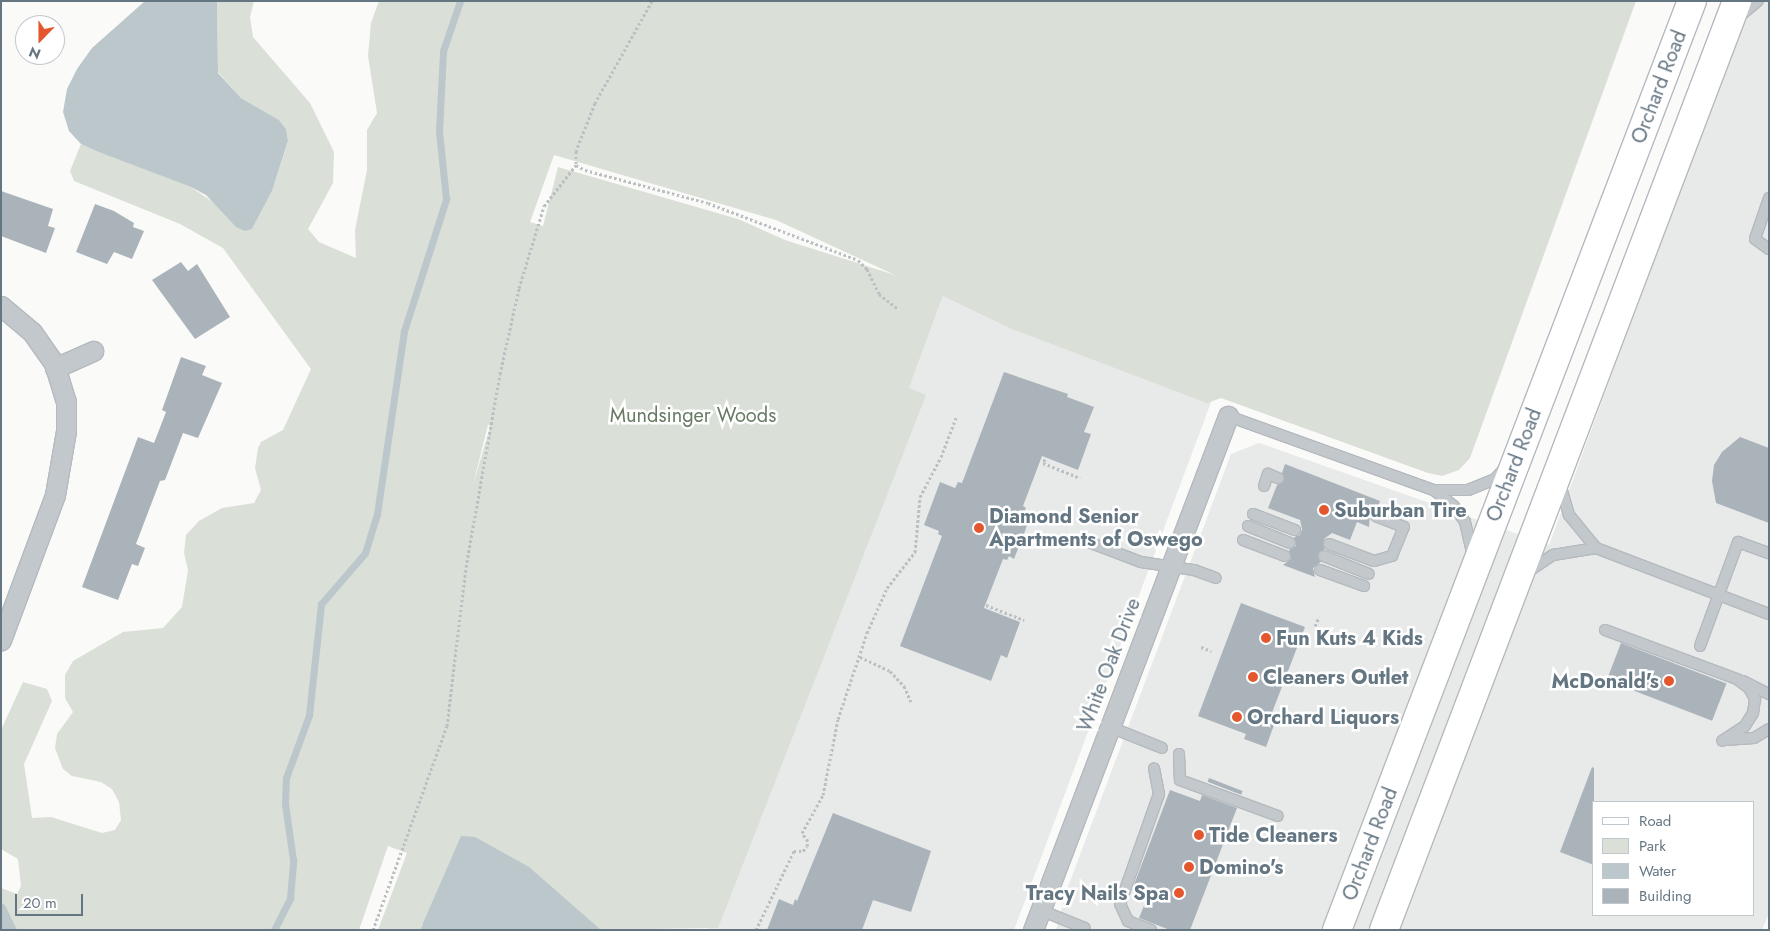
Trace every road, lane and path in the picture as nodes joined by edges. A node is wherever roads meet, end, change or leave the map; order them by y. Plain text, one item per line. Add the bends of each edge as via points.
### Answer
1 (652, 1) edge
2 (1692, 1) edge
3 (1737, 1) edge
4 (1758, 1) edge
5 (1725, 33) junction
6 (576, 165) junction
7 (1769, 198) edge
8 (1769, 249) edge
9 (1, 306) edge
10 (896, 308) dead end
11 (92, 351) dead end
12 (55, 368) junction
13 (1228, 416) joint
14 (956, 418) dead end
15 (1520, 452) junction
16 (1045, 458) dead end
17 (1561, 467) junction
18 (1080, 478) dead end
19 (1278, 478) dead end
20 (1264, 486) dead end
21 (1434, 490) junction
22 (1253, 514) dead end
23 (1376, 516) dead end
24 (1248, 526) dead end
25 (1295, 530) dead end
26 (1243, 540) dead end
27 (1091, 543) dead end
28 (1290, 543) dead end
29 (1329, 544) dead end
30 (1596, 548) junction
31 (1769, 553) edge
32 (1285, 556) dead end
33 (1324, 556) dead end
34 (1170, 567) junction
35 (1320, 570) dead end
36 (1369, 574) dead end
37 (1473, 574) junction
38 (1216, 578) dead end
39 (1364, 586) dead end
40 (1514, 589) junction
41 (1718, 595) junction
42 (986, 605) dead end
43 (1769, 614) edge
44 (1319, 617) dead end
45 (1024, 620) dead end
46 (1315, 626) dead end
47 (1605, 630) dead end
48 (1, 640) edge
49 (1700, 646) dead end
50 (1201, 647) dead end
51 (1211, 651) dead end
52 (860, 657) junction
53 (1737, 679) junction
54 (1769, 694) edge
55 (911, 702) dead end
56 (1110, 727) junction
57 (1769, 729) edge
58 (1162, 748) dead end
59 (1179, 754) dead end
60 (1154, 768) dead end
61 (1278, 816) dead end
62 (1040, 910) junction
63 (1085, 928) dead end
64 (372, 930) edge
65 (756, 930) edge
66 (1033, 930) edge
67 (1150, 930) edge
68 (1337, 930) edge
69 (1384, 930) edge

1 - 6 path via 595,103 576,152
2 - 15 main road, Orchard Road
3 - 5 main road
4 - 5 lane via 1748,7
5 - 17 main road
6 - 10 path via 708,203 858,260 867,268 879,294
6 - 64 path via 544,206 519,288 500,374 466,567 447,726
7 - 8 lane via 1754,239
9 - 12 street via 32,332
11 - 12 street
12 - 48 street via 66,402 63,463 55,495
13 - 21 lane
13 - 34 street, White Oak Drive
14 - 52 path via 941,457 920,497 915,552 878,606
15 - 21 lane via 1495,479 1468,490
15 - 37 main road, Orchard Road
16 - 18 path via 1043,463
17 - 30 lane via 1562,496 1569,514
17 - 40 main road
19 - 20 lane via 1268,474
21 - 37 lane via 1454,506 1465,522 1472,542
22 - 25 lane
23 - 29 lane via 1404,527 1392,556 1374,561
24 - 28 lane
26 - 32 lane
27 - 34 lane via 1141,562
30 - 40 lane via 1553,555 1535,565
30 - 41 lane
31 - 41 lane via 1738,542
33 - 36 lane
34 - 38 lane via 1194,570
34 - 56 street, White Oak Drive
35 - 39 lane
37 - 68 main road, Orchard Road
40 - 69 main road
41 - 43 lane
41 - 49 lane
42 - 45 path
44 - 46 path
47 - 53 lane
50 - 51 path
52 - 55 path via 890,671 904,686
52 - 65 path via 838,720 823,795 802,833 808,841 803,850 794,851
53 - 54 lane
53 - 57 lane via 1749,688 1754,698 1753,713 1745,726 1722,740 1754,738
56 - 58 lane
56 - 62 street, White Oak Drive
59 - 61 lane via 1180,780
60 - 67 lane via 1159,794 1120,904 1128,921
62 - 63 lane
62 - 66 street, White Oak Drive

